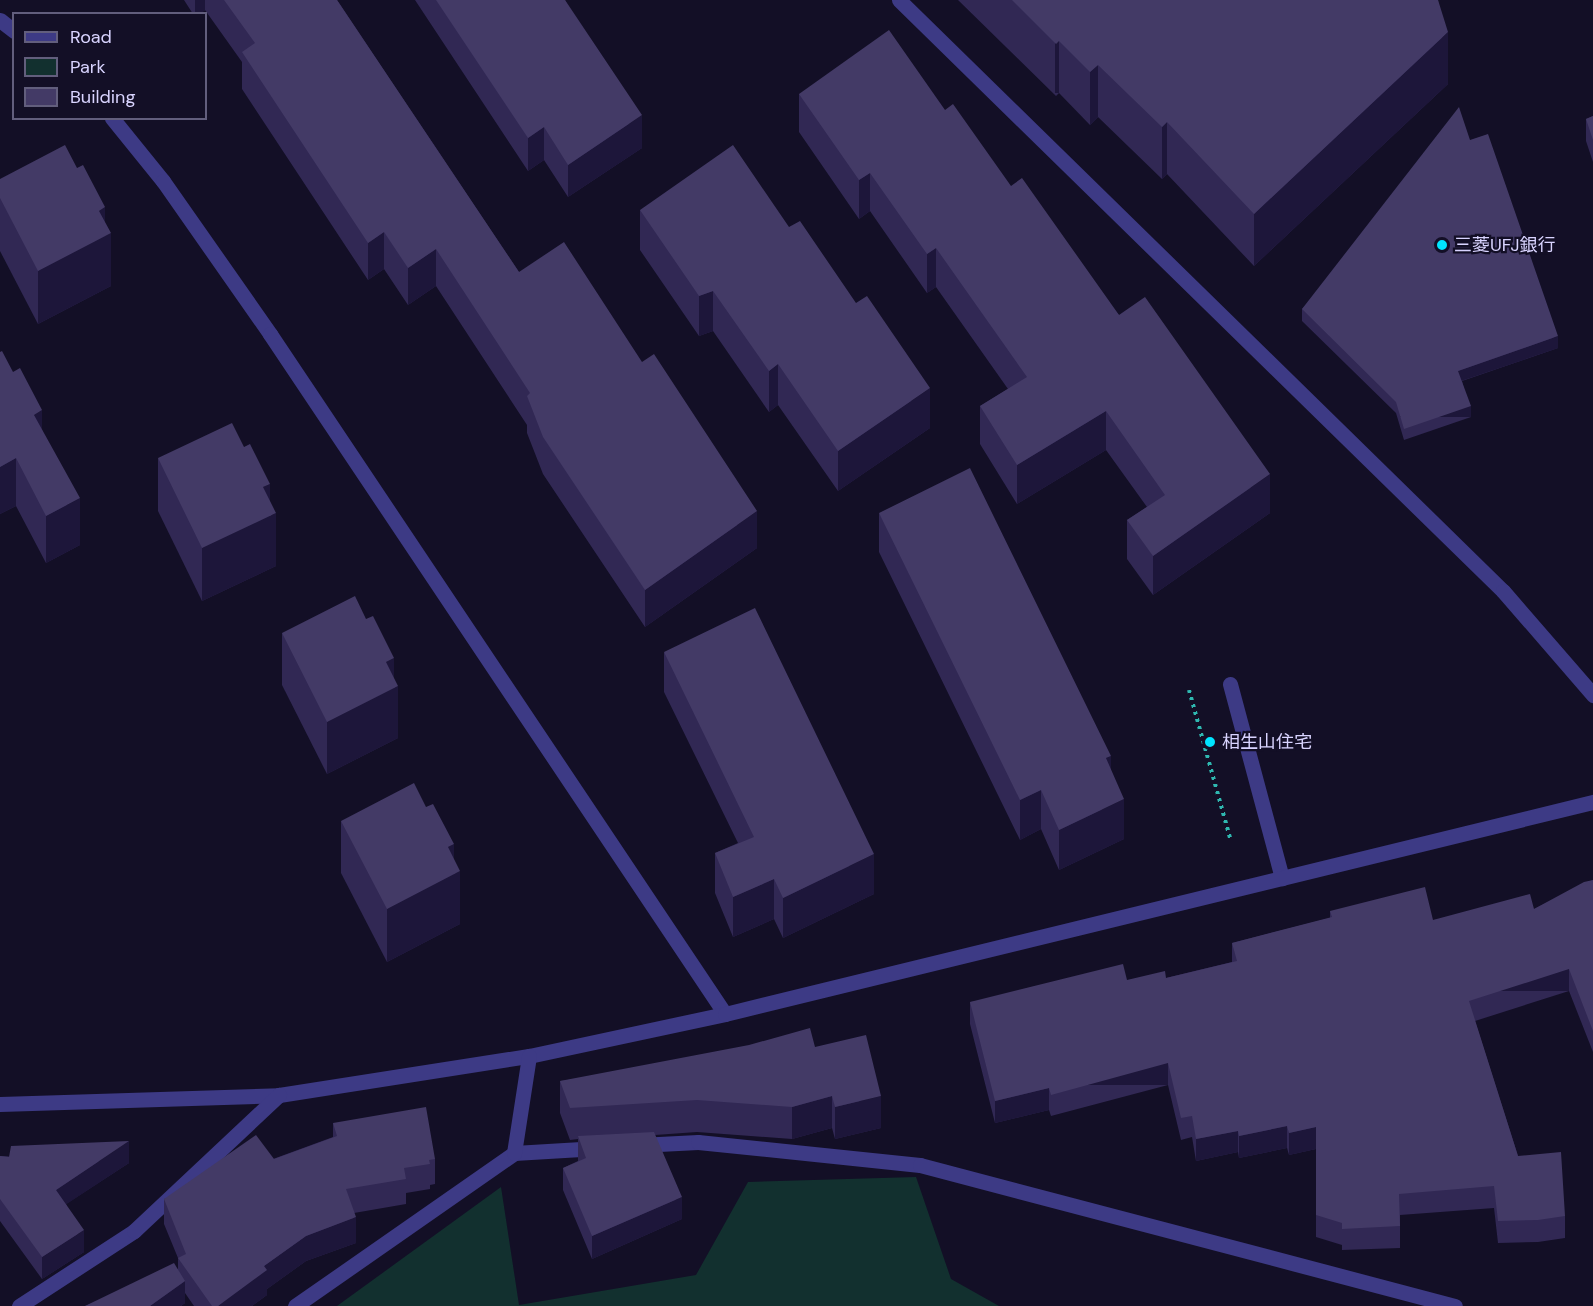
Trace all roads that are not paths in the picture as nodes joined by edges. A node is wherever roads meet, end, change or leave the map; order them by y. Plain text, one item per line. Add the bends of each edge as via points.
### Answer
1 (899, 0) edge
2 (0, 20) edge
3 (12, 29) edge
4 (114, 120) edge
5 (1230, 684) dead end
6 (1593, 695) edge
7 (1593, 802) edge
8 (1282, 878) junction
9 (725, 1014) junction
10 (529, 1056) junction
11 (279, 1095) junction
12 (0, 1104) edge
13 (514, 1153) junction
14 (19, 1306) edge
15 (295, 1306) edge
16 (1455, 1306) edge

1 - 6 street via 1503,591
2 - 3 street
4 - 9 street via 163,181 270,334
5 - 8 street
7 - 8 street
8 - 9 street
9 - 10 street
10 - 11 street
10 - 13 street
11 - 12 street
11 - 14 street via 134,1231
13 - 15 street
13 - 16 street via 698,1142 920,1165

